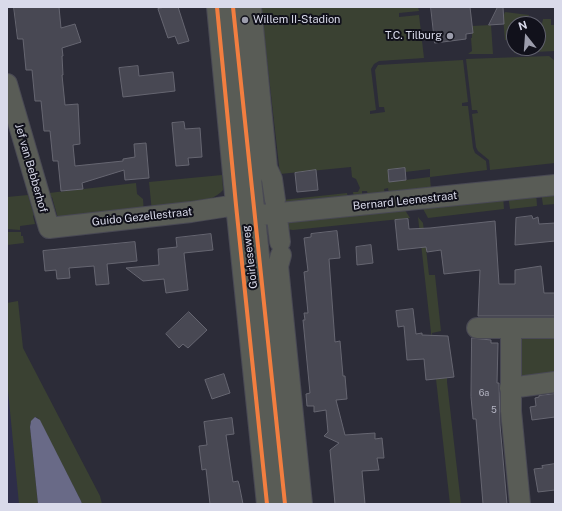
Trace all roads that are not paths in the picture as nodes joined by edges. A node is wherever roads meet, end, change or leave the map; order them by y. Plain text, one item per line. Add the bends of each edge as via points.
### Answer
1 (216, 7) edge
2 (233, 7) edge
3 (251, 7) edge
4 (7, 84) edge
5 (252, 109) junction
6 (241, 169) junction
7 (555, 185) edge
8 (276, 208) junction
9 (242, 213) junction
10 (49, 228) joint
11 (264, 298) junction
12 (477, 328) dead end
13 (511, 328) junction
14 (555, 328) edge
15 (555, 382) edge
16 (510, 388) junction
17 (267, 504) edge
18 (285, 504) edge
19 (302, 504) edge
20 (520, 504) edge

1 - 6 street, Goirleseweg
2 - 5 street, Goirleseweg
3 - 5 street, Goirleseweg
4 - 10 street, Jef van Bebberhof
5 - 6 street, Goirleseweg
5 - 8 street, Goirleseweg via 272,179
6 - 9 street, Goirleseweg
7 - 8 street, Bernard Leenestraat
8 - 9 street, Bernard Leenestraat
8 - 11 street, Goirleseweg via 280,249 278,266
9 - 10 street, Guido Gezellestraat via 191,212
9 - 11 street, Goirleseweg
11 - 17 street, Goirleseweg
11 - 18 street, Goirleseweg
11 - 19 street, Goirleseweg
12 - 13 street
13 - 14 street
13 - 16 street
15 - 16 street
16 - 20 street

